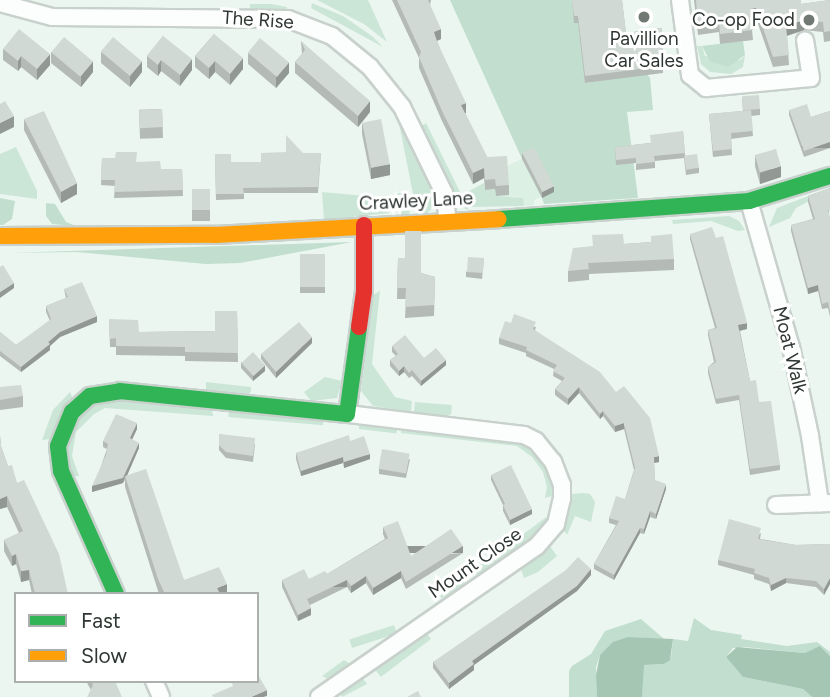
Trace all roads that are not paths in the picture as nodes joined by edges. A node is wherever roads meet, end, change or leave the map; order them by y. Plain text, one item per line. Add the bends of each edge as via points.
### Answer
1 (680, 0) edge
2 (0, 3) edge
3 (805, 40) dead end
4 (830, 176) edge
5 (748, 201) junction
6 (447, 222) junction
7 (364, 225) junction
8 (0, 236) edge
9 (347, 414) junction
10 (825, 503) edge
11 (776, 505) dead end
12 (115, 592) edge
13 (319, 697) edge

1 - 3 street via 688,71 706,88 811,78
2 - 6 street, The Rise via 52,18 288,19 332,36 370,66 402,107 444,193
4 - 5 street, Crawley Lane
5 - 6 street, Crawley Lane
5 - 10 street, Moat Walk via 791,348
6 - 7 street, Crawley Lane
7 - 8 street, Crawley Lane via 215,235
7 - 9 street via 364,291
9 - 12 street, Mount Close via 120,391 104,391 80,403 61,433 61,471
9 - 13 street, Mount Close via 524,435 536,441 553,462 562,499 556,524 537,546
10 - 11 street, Moat Walk

